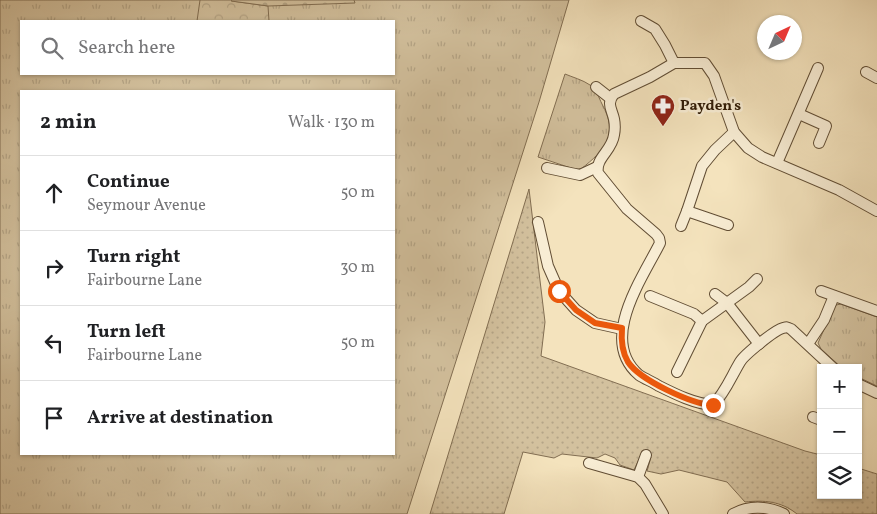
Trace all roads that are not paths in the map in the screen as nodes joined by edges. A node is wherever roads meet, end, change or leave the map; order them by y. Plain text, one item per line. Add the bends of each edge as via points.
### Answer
1 (641, 21) dead end
2 (674, 63) junction
3 (818, 68) dead end
4 (866, 72) dead end
5 (877, 78) edge
6 (596, 87) dead end
7 (610, 98) junction
8 (799, 114) junction
9 (734, 132) junction
10 (818, 143) dead end
11 (777, 163) junction
12 (596, 167) junction
13 (547, 168) dead end
14 (687, 211) junction
15 (877, 211) edge
16 (538, 222) dead end
17 (728, 225) dead end
18 (681, 226) dead end
19 (757, 279) dead end
20 (821, 292) dead end
21 (715, 294) dead end
22 (650, 296) dead end
23 (834, 296) junction
24 (727, 303) junction
25 (877, 310) edge
26 (702, 321) junction
27 (622, 328) junction
28 (759, 344) junction
29 (808, 344) junction
30 (829, 364) edge
31 (677, 372) dead end
32 (862, 386) edge
33 (877, 393) edge
34 (646, 455) dead end
35 (589, 463) dead end
36 (638, 477) junction
37 (663, 514) edge
38 (733, 514) edge
39 (784, 514) edge

1 - 2 street via 655,29
2 - 7 street
2 - 9 street via 706,63 714,76
3 - 8 street
4 - 5 street
6 - 7 street
7 - 12 street via 609,105 615,120 613,143
8 - 10 street via 826,126
8 - 11 street
9 - 11 street via 748,148
9 - 14 street via 702,166
11 - 15 street
12 - 13 street via 580,175
12 - 27 street via 627,209 660,238
14 - 17 street
14 - 18 street
16 - 27 street via 548,266 559,291 576,310 595,323
19 - 24 street
20 - 23 street
21 - 24 street
22 - 26 street via 694,314
23 - 25 street
23 - 29 street via 824,320
24 - 26 street
24 - 28 street
26 - 31 street
27 - 28 street via 621,343 627,361 640,375 704,405 713,405 720,398 742,360
28 - 29 street via 786,327
29 - 30 street
32 - 33 street
34 - 36 street
35 - 36 street
36 - 37 street
38 - 39 street via 756,507

